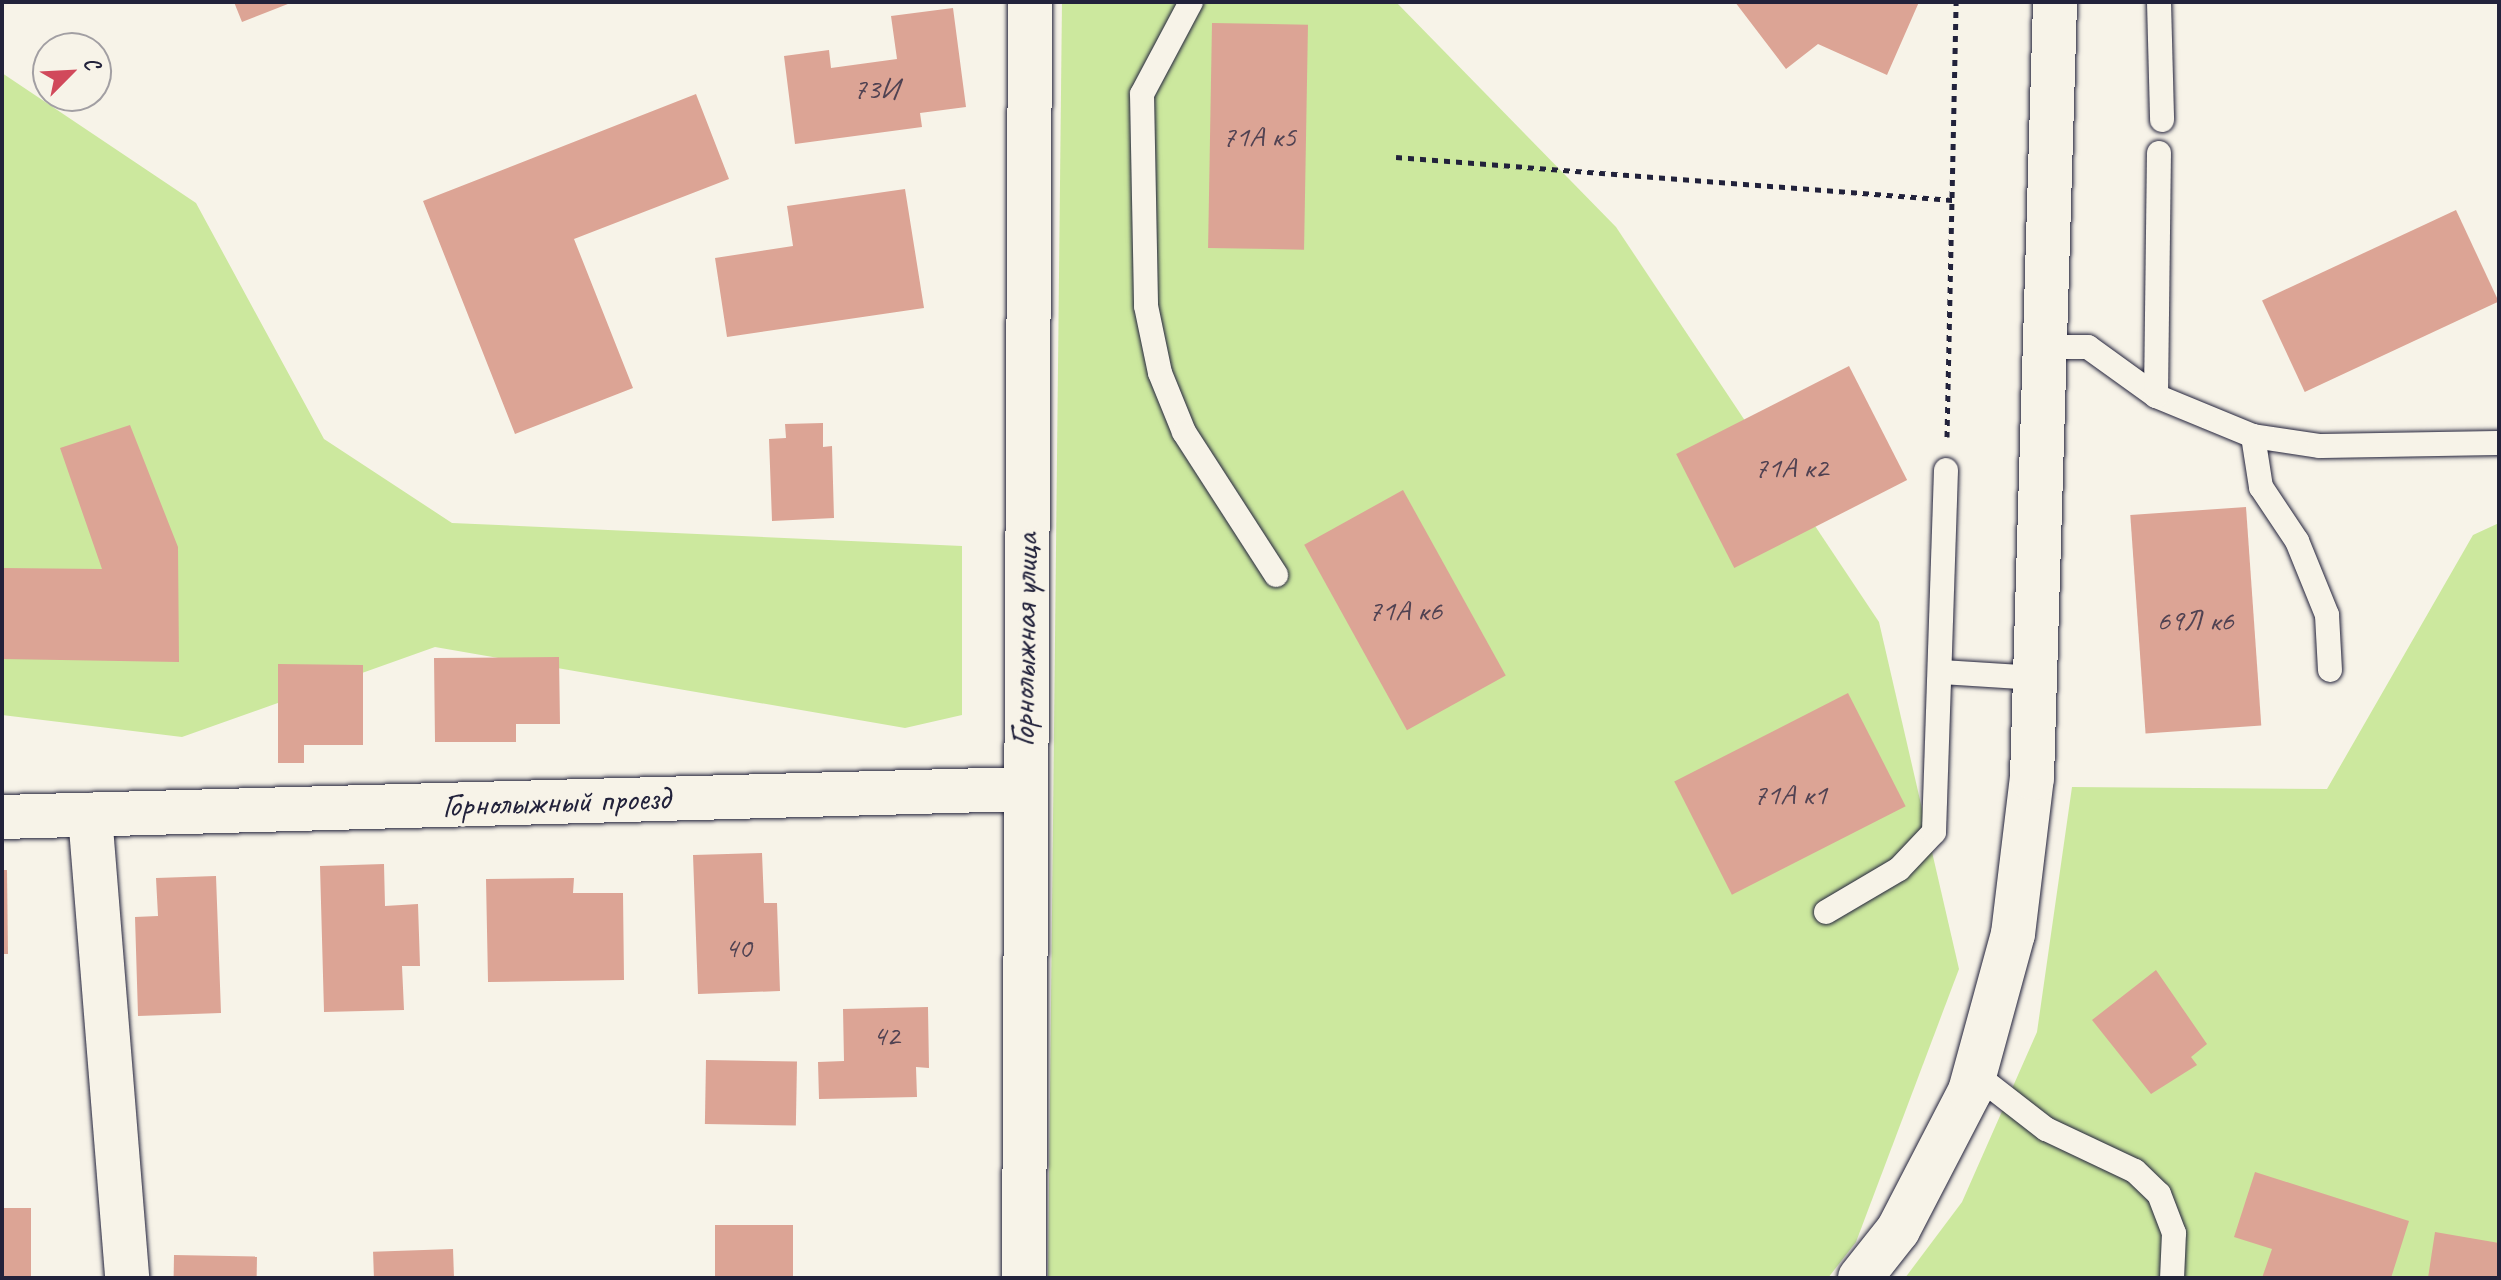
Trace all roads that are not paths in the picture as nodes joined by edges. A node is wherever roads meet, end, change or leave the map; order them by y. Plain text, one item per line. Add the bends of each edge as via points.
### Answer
1 (1030, 2) edge
2 (1191, 2) edge
3 (2055, 2) edge
4 (2159, 2) edge
5 (2162, 120) dead end
6 (2159, 153) dead end
7 (2049, 347) junction
8 (2156, 396) junction
9 (2253, 436) junction
10 (2499, 443) edge
11 (1946, 470) road end
12 (1276, 575) dead end
13 (2330, 670) dead end
14 (1942, 672) junction
15 (2036, 678) junction
16 (1022, 789) junction
17 (90, 815) junction
18 (2, 817) edge
19 (1826, 912) dead end
20 (1975, 1074) junction
21 (127, 1278) edge
22 (1024, 1278) edge
23 (1860, 1278) edge
24 (2172, 1278) edge

1 - 16 street, Горнолыжная улица
2 - 12 lane via 1142,94 1146,306 1160,373 1184,432
3 - 7 street
4 - 5 lane
6 - 8 lane
7 - 8 lane via 2088,347
7 - 15 street
8 - 9 lane
9 - 10 lane via 2320,446
9 - 13 lane via 2261,487 2297,541 2327,615
11 - 14 lane
14 - 15 lane
14 - 19 lane via 1934,832 1899,869
15 - 20 street via 2013,934
16 - 17 street, Горнолыжный проезд
16 - 22 street, Горнолыжная улица
17 - 18 street, Горнолыжный проезд
17 - 21 street
20 - 23 street via 1898,1230
20 - 24 lane via 2046,1129 2135,1171 2159,1194 2174,1233

